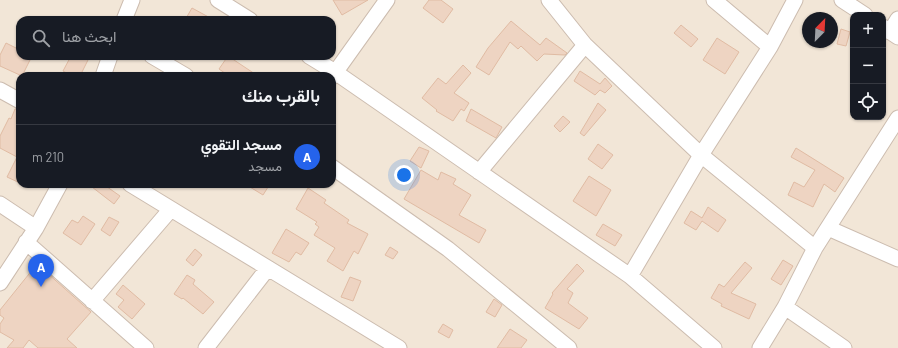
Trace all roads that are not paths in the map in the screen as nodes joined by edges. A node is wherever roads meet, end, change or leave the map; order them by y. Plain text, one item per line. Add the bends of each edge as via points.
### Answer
1 (132, 0) edge
2 (218, 0) edge
3 (387, 0) edge
4 (549, 0) edge
5 (714, 0) edge
6 (795, 0) edge
7 (842, 0) edge
8 (860, 12) edge
9 (126, 16) edge
10 (244, 16) edge
11 (898, 19) edge
12 (890, 32) edge
13 (585, 45) junction
14 (770, 47) junction
15 (109, 60) edge
16 (159, 60) edge
17 (314, 60) edge
18 (104, 72) edge
19 (179, 72) edge
20 (330, 72) edge
21 (336, 72) edge
22 (336, 76) edge
23 (0, 90) edge
24 (16, 98) edge
25 (898, 118) edge
26 (702, 155) junction
27 (336, 171) edge
28 (479, 172) junction
29 (58, 188) edge
30 (137, 188) edge
31 (0, 204) edge
32 (171, 209) junction
33 (36, 228) junction
34 (828, 228) junction
35 (26, 242) junction
36 (815, 248) junction
37 (898, 259) edge
38 (268, 268) junction
39 (630, 276) junction
40 (0, 283) edge
41 (92, 301) junction
42 (785, 307) junction
43 (393, 346) edge
44 (146, 348) edge
45 (206, 348) edge
46 (569, 348) edge
47 (714, 348) edge
48 (760, 348) edge
49 (844, 348) edge

1 - 9 street
2 - 10 street
3 - 21 street
4 - 13 street
5 - 14 street
6 - 14 street
7 - 8 street
11 - 12 street
13 - 26 street
13 - 28 street
14 - 26 street
15 - 18 street
16 - 19 street
17 - 20 street
22 - 28 street
23 - 24 street
25 - 34 street
26 - 36 street
26 - 39 street
27 - 46 street via 448,249
28 - 39 street
29 - 33 street
30 - 32 street
31 - 33 street
32 - 38 street
32 - 41 street
33 - 35 street
34 - 36 street
34 - 37 street
35 - 40 street
35 - 41 street
36 - 42 street
38 - 43 street
38 - 45 street
39 - 47 street
41 - 44 street
42 - 48 street
42 - 49 street

